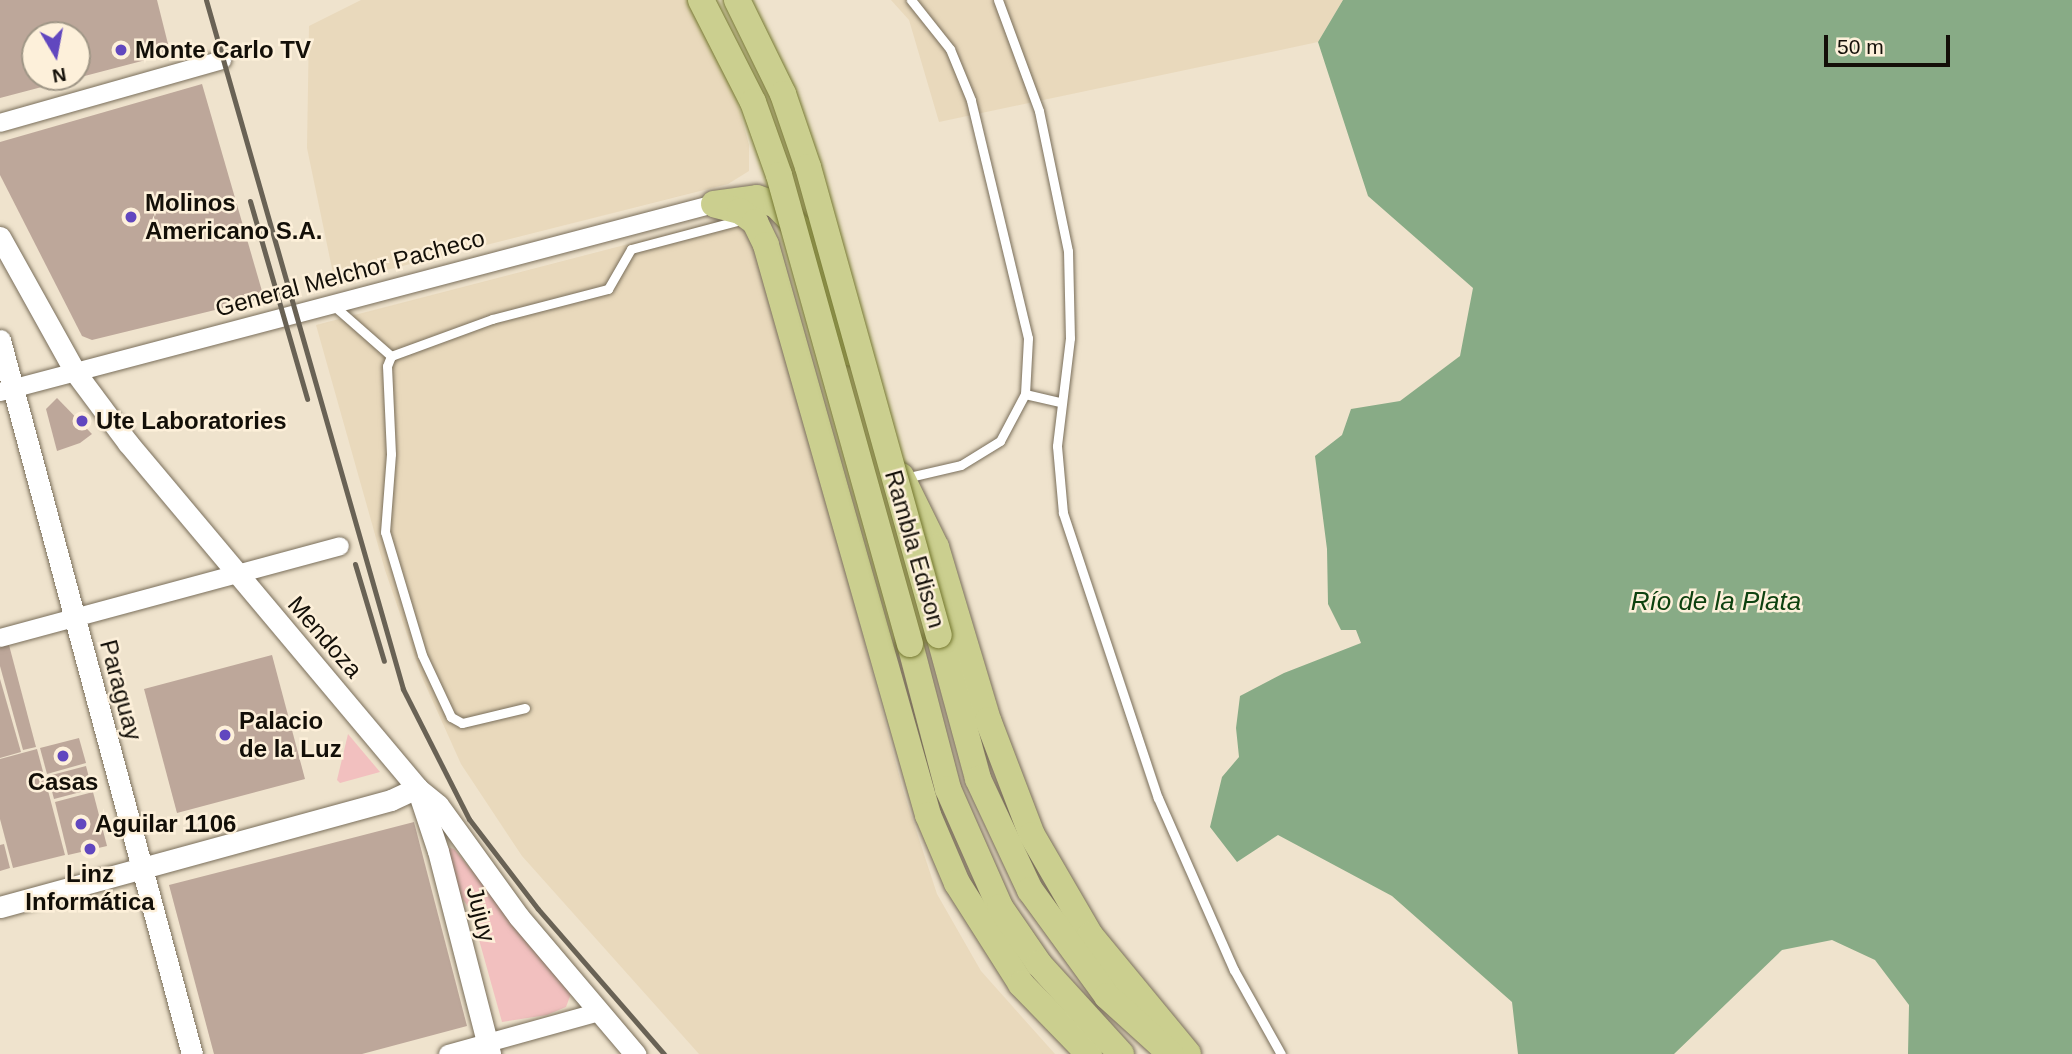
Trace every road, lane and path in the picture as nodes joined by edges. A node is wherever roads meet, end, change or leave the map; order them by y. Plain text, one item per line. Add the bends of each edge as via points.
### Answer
1 (701, 0) edge
2 (737, 0) edge
3 (911, 0) edge
4 (998, 0) edge
5 (222, 60) dead end
6 (0, 122) edge
7 (714, 204) junction
8 (749, 218) junction
9 (0, 237) edge
10 (331, 303) junction
11 (0, 340) edge
12 (391, 356) junction
13 (75, 372) junction
14 (7, 390) edge
15 (1025, 394) junction
16 (1060, 402) junction
17 (902, 478) junction
18 (340, 546) dead end
19 (235, 574) junction
20 (75, 618) junction
21 (0, 638) edge
22 (525, 708) dead end
23 (417, 788) junction
24 (142, 869) junction
25 (0, 907) edge
26 (599, 1013) junction
27 (489, 1049) edge
28 (192, 1054) edge
29 (448, 1054) edge
30 (635, 1054) edge
31 (1089, 1054) edge
32 (1121, 1054) edge
33 (1171, 1054) edge
34 (1188, 1054) edge
35 (1281, 1054) edge

1 - 32 main road, Rambla Edison, bridge via 754,102 779,176 948,789 1000,907 1039,964
2 - 33 main road, Rambla Edison, bridge via 783,94 808,167 978,779 1030,890 1107,996
3 - 15 lane via 950,49 971,100 1028,338
4 - 16 lane via 1039,111 1068,251 1070,338
5 - 6 street
7 - 8 main road
7 - 10 street, General Melchor Pacheco
7 - 17 main road via 757,198 776,205 799,228
8 - 12 lane via 631,249 608,289 492,319
8 - 31 main road via 766,245 928,815 957,883 986,934 1021,984
9 - 13 street, Mendoza
10 - 12 lane
10 - 13 street, General Melchor Pacheco
11 - 14 street, Paraguay
12 - 22 lane via 387,366 391,454 384,531 422,655 451,717 462,723
13 - 14 street, General Melchor Pacheco
13 - 19 street, Mendoza
14 - 20 street, Paraguay
15 - 16 lane
15 - 17 lane via 1000,441 961,465
16 - 35 lane via 1057,446 1063,513 1158,798 1234,970
17 - 34 main road via 945,571 988,720 1032,835 1090,935
18 - 19 street
19 - 20 street
19 - 23 street, Mendoza
20 - 21 street
20 - 24 street, Paraguay
23 - 24 street via 391,800
23 - 26 street, Mendoza via 438,805 485,873
23 - 27 street, Jujuy
24 - 25 street
24 - 28 street, Paraguay
26 - 27 street
26 - 30 street, Mendoza
27 - 29 street

